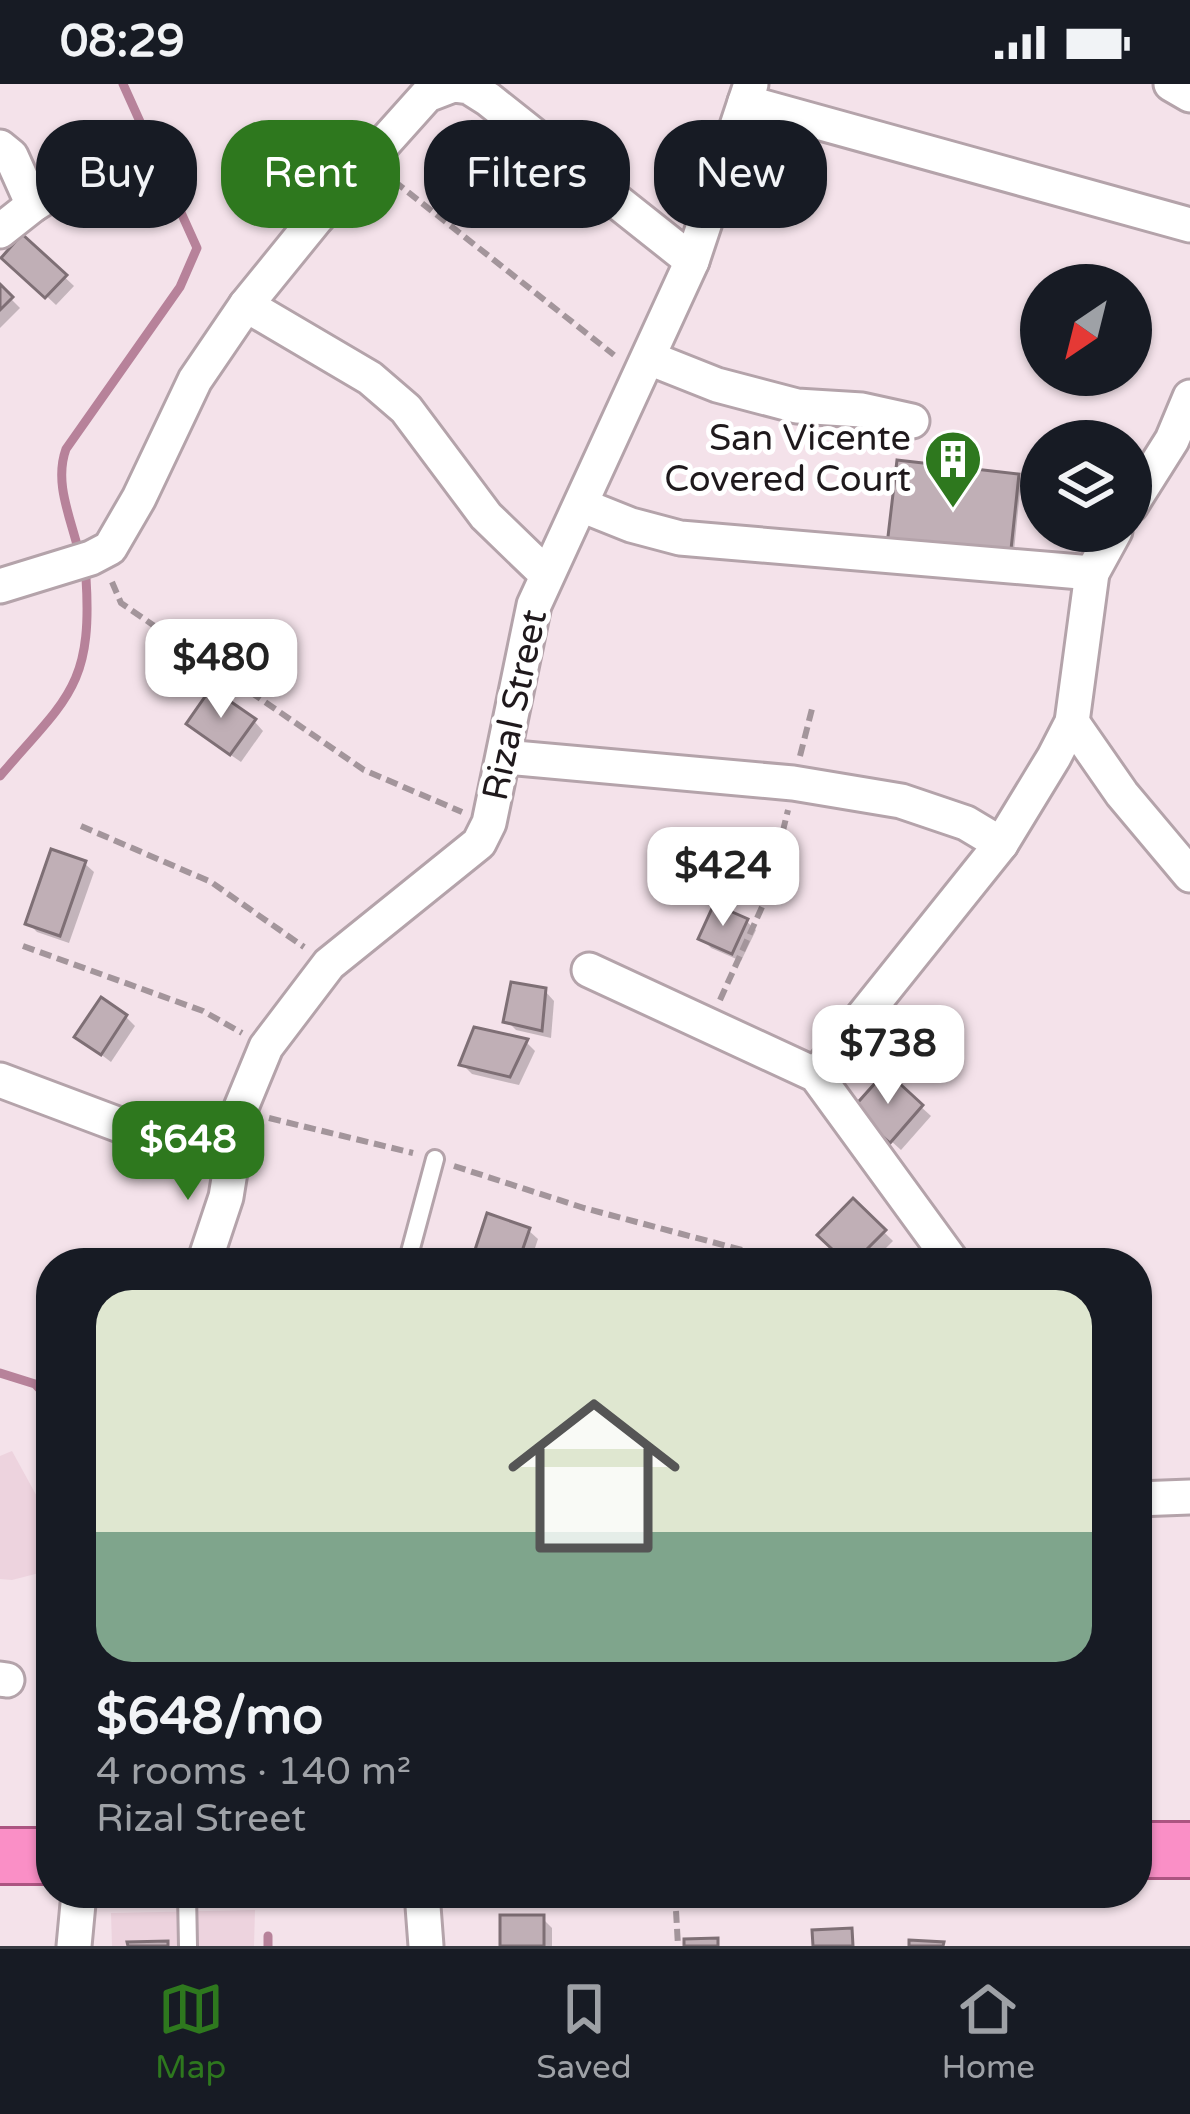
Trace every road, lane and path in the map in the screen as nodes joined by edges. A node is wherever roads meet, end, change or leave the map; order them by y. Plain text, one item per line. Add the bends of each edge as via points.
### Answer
1 (1172, 84) edge
2 (420, 90) edge
3 (748, 93) edge
4 (1190, 95) edge
5 (398, 120) edge
6 (0, 147) edge
7 (400, 184) edge
8 (36, 203) edge
9 (33, 205) junction
10 (1190, 225) edge
11 (311, 228) edge
12 (0, 231) edge
13 (692, 261) junction
14 (246, 305) junction
15 (645, 367) junction
16 (1190, 397) edge
17 (912, 421) dead end
18 (1152, 472) edge
19 (581, 505) junction
20 (110, 548) junction
21 (1104, 552) edge
22 (1093, 573) junction
23 (546, 574) junction
24 (0, 586) edge
25 (813, 705) dead end
26 (1072, 722) junction
27 (505, 757) junction
28 (793, 783) junction
29 (489, 823) junction
30 (81, 826) dead end
31 (1000, 844) junction
32 (1190, 874) edge
33 (23, 946) dead end
34 (329, 964) junction
35 (590, 970) dead end
36 (709, 1025) junction
37 (266, 1047) junction
38 (816, 1075) junction
39 (0, 1080) edge
40 (239, 1110) junction
41 (231, 1157) junction
42 (434, 1160) junction
43 (209, 1248) edge
44 (411, 1248) edge
45 (734, 1248) edge
46 (941, 1248) edge
47 (1152, 1850) edge
48 (1190, 1850) edge
49 (0, 1856) edge
50 (36, 1856) edge
51 (78, 1908) edge
52 (187, 1908) edge
53 (423, 1908) edge
54 (676, 1908) edge
55 (74, 1946) edge
56 (188, 1946) edge
57 (426, 1946) edge
58 (678, 1946) edge

1 - 4 street
2 - 5 street
2 - 13 street via 469,87
3 - 10 street
3 - 13 street, Rizal Street
6 - 9 street
7 - 15 path
8 - 9 street
9 - 12 street
11 - 14 street
13 - 15 street, Rizal Street
14 - 20 street via 195,380
14 - 23 street via 370,378 406,409 486,516
15 - 17 street via 797,406
15 - 19 street, Rizal Street
16 - 18 street
19 - 22 street via 680,538
19 - 23 street, Rizal Street
20 - 24 street
20 - 29 path via 121,603 364,770
21 - 22 street
22 - 26 street
23 - 27 street, Rizal Street
25 - 28 path
26 - 31 street
26 - 32 street
27 - 28 street
27 - 29 street, Rizal Street
28 - 31 street via 932,808
28 - 36 path via 767,896
29 - 34 street, Rizal Street via 479,844
30 - 34 path via 211,882
31 - 38 street
33 - 37 path via 202,1011
34 - 37 street, Rizal Street
35 - 36 street
36 - 38 street
37 - 40 street, Rizal Street
38 - 46 street
39 - 41 street via 157,1139
40 - 41 street, Rizal Street
40 - 42 path
41 - 43 street, Rizal Street
42 - 44 lane
42 - 45 path
47 - 48 highway
49 - 50 highway
51 - 55 street
52 - 56 lane
53 - 57 street
54 - 58 path

